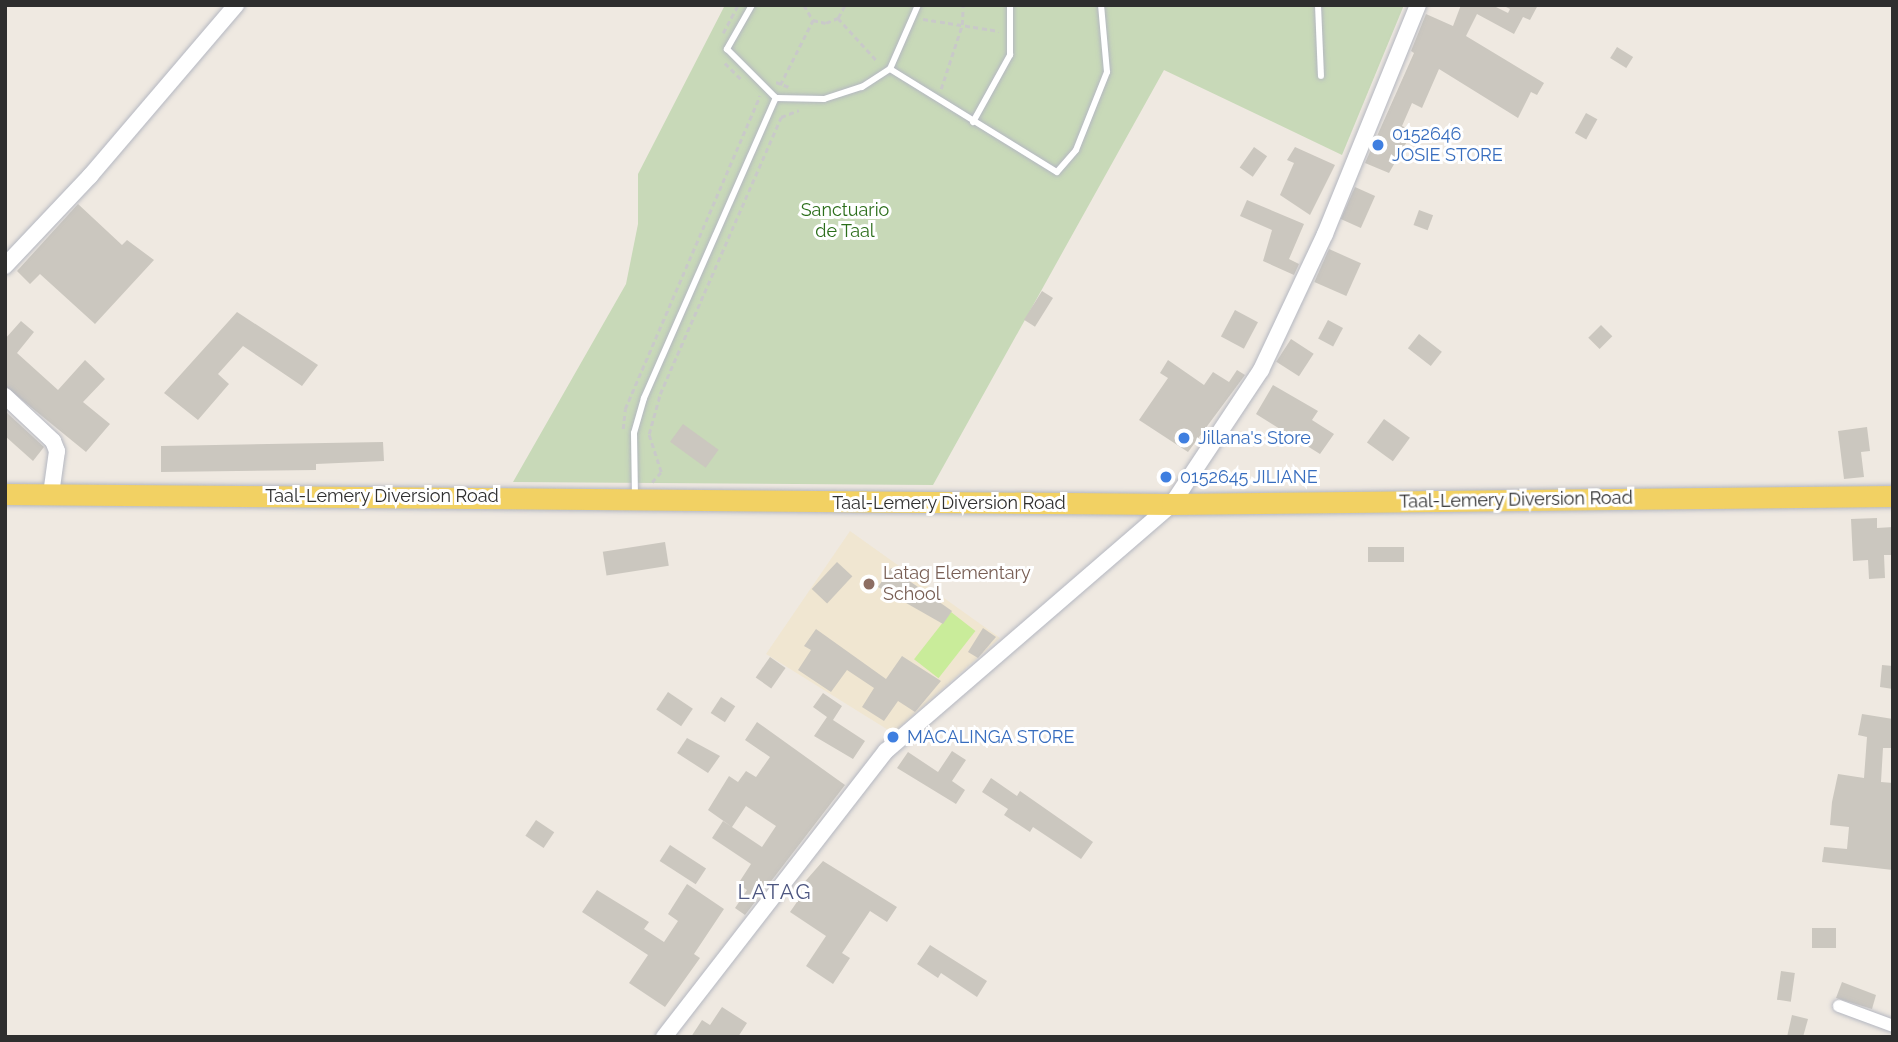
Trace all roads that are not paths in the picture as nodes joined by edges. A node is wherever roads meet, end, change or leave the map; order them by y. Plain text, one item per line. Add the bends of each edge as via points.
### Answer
1 (236, 5) edge
2 (752, 5) edge
3 (920, 5) edge
4 (1010, 5) edge
5 (1101, 5) edge
6 (1318, 5) edge
7 (1418, 5) edge
8 (890, 69) junction
9 (1321, 76) dead end
10 (776, 98) junction
11 (973, 122) junction
12 (5, 266) edge
13 (5, 396) edge
14 (5, 494) edge
15 (51, 494) junction
16 (1893, 496) edge
17 (635, 499) junction
18 (1171, 504) junction
19 (1839, 1006) dead end
20 (1893, 1026) edge
21 (664, 1037) edge

1 - 12 street via 90,176
2 - 10 lane via 727,49
3 - 8 lane
4 - 11 lane via 1010,55
5 - 11 lane via 1107,72 1076,149 1058,172
6 - 9 lane
7 - 18 street via 1325,234 1261,370
8 - 10 lane via 862,87 824,99
8 - 11 lane
10 - 17 lane via 644,398 634,433
13 - 15 street via 53,440 57,451
14 - 15 main road, Taal-Lemery Diversion Road
15 - 17 main road, Taal-Lemery Diversion Road
16 - 18 main road, Taal-Lemery Diversion Road
17 - 18 main road, Taal-Lemery Diversion Road
18 - 21 street via 886,751
19 - 20 street

